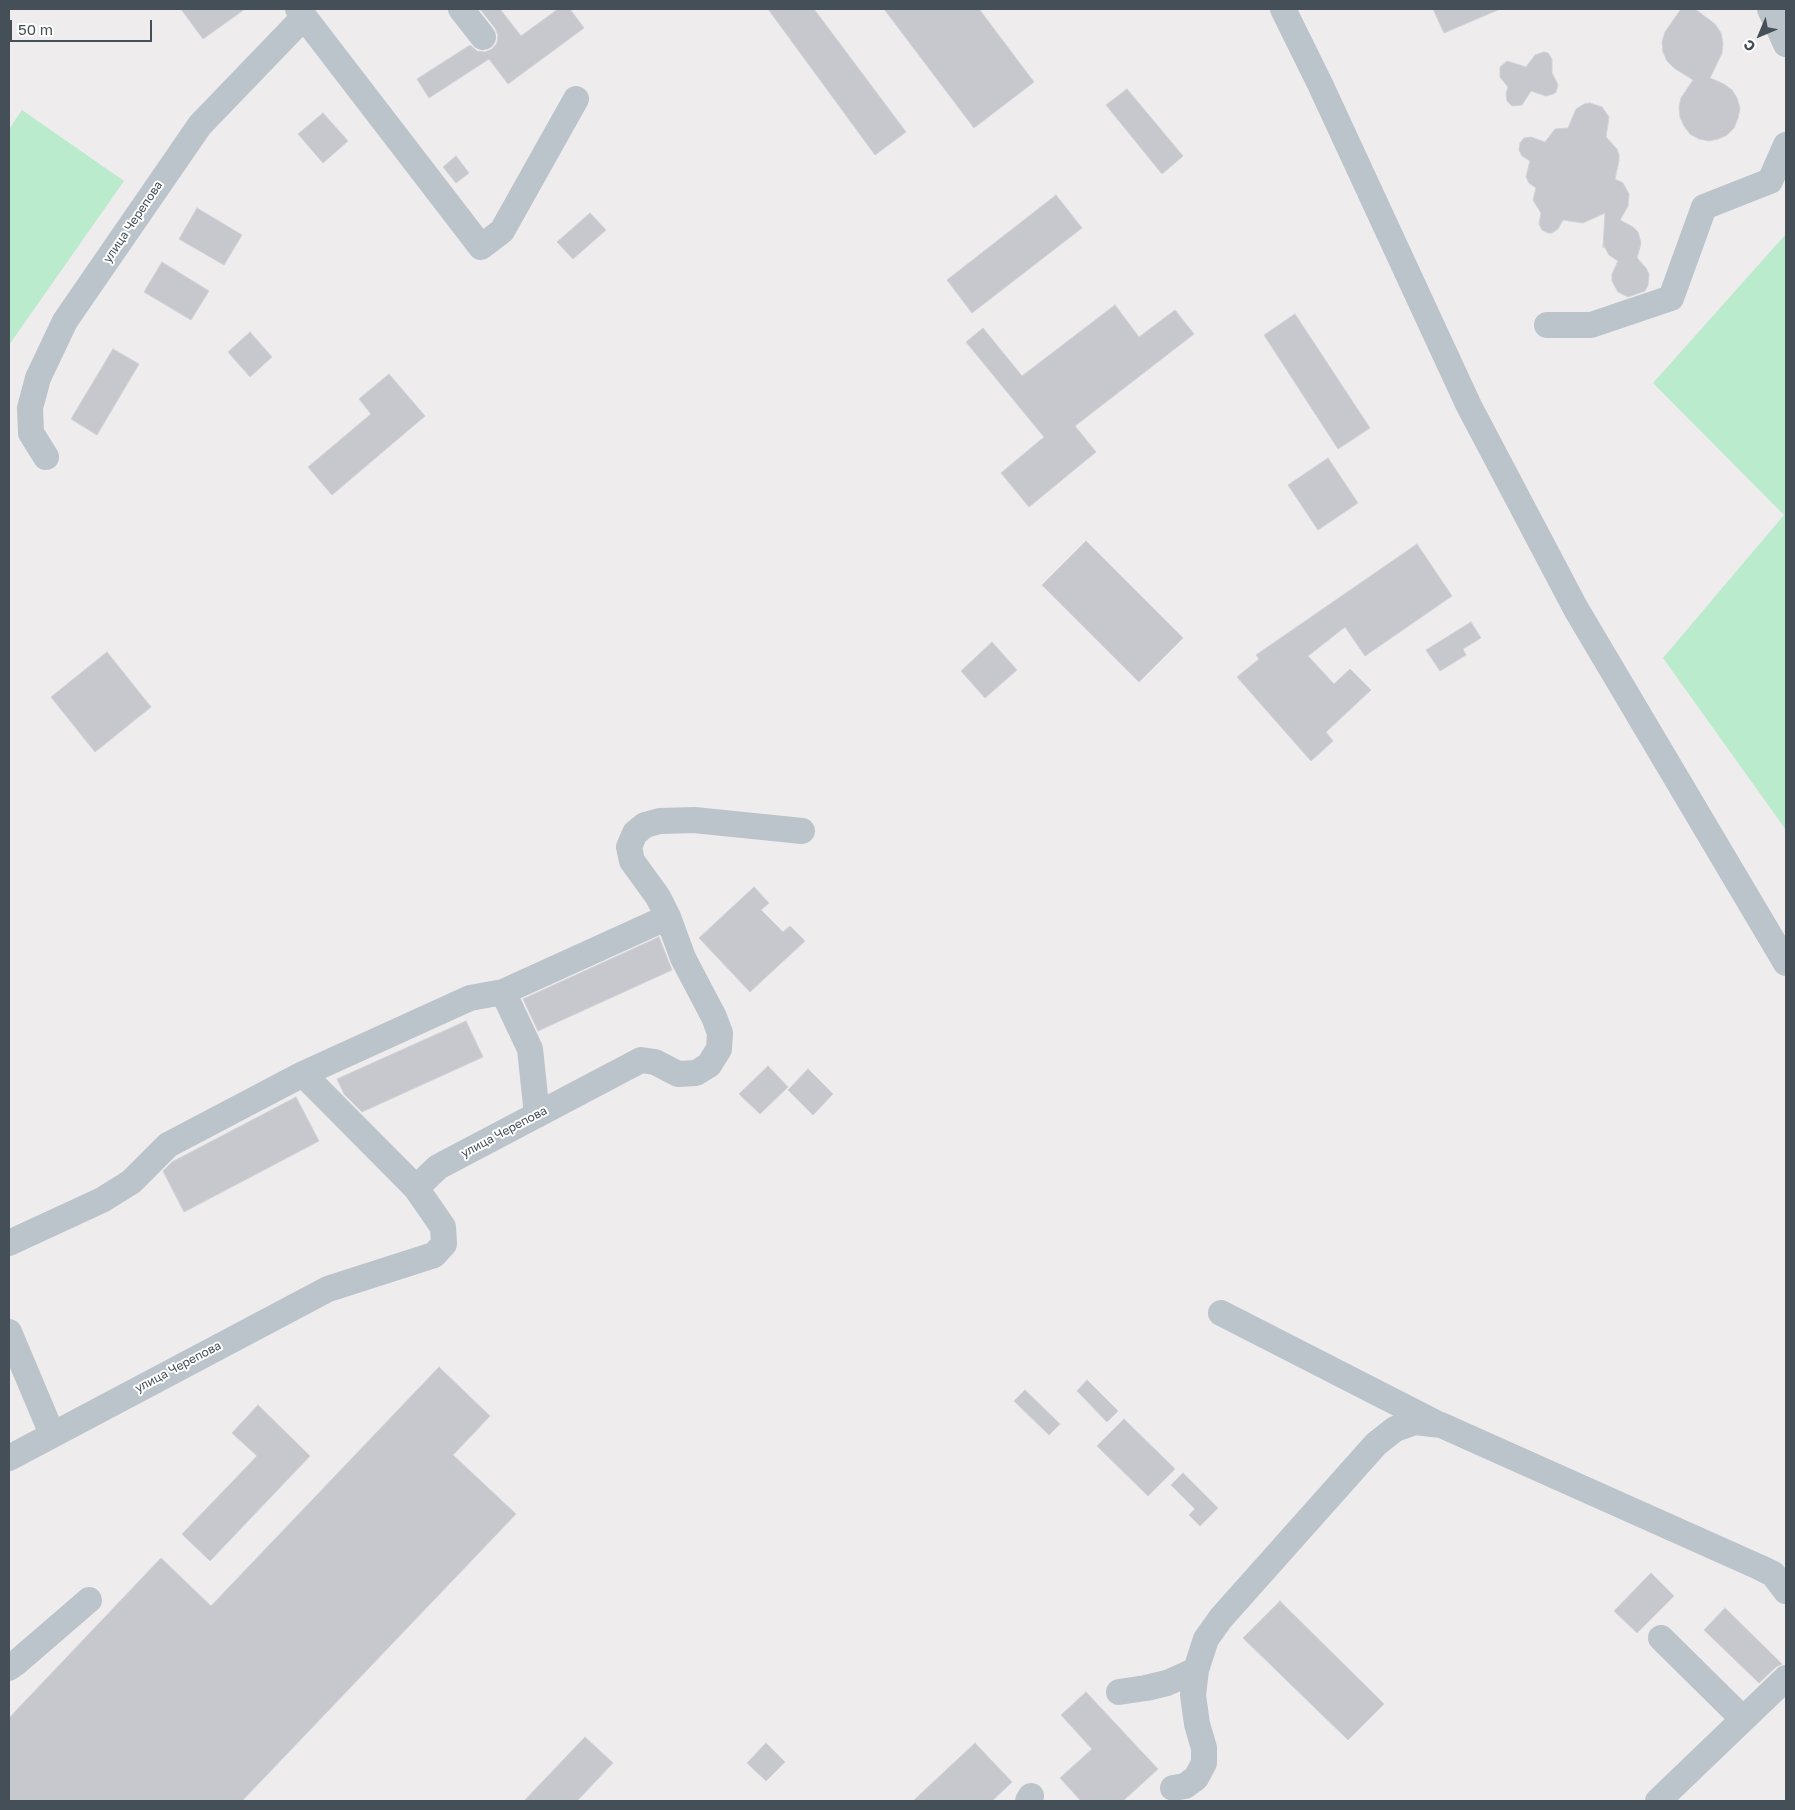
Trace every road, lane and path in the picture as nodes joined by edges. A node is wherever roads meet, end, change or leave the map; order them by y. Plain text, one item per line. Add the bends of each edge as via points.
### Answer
1 (461, 9) edge
2 (1283, 9) edge
3 (1770, 9) edge
4 (301, 13) edge
5 (483, 37) dead end
6 (1786, 44) edge
7 (576, 99) dead end
8 (1786, 145) edge
9 (1547, 325) dead end
10 (46, 457) dead end
11 (802, 831) dead end
12 (668, 917) junction
13 (1786, 963) edge
14 (504, 992) junction
15 (303, 1074) junction
16 (537, 1115) junction
17 (416, 1188) junction
18 (9, 1243) edge
19 (1221, 1313) dead end
20 (9, 1332) edge
21 (1441, 1425) junction
22 (52, 1434) junction
23 (9, 1458) edge
24 (1786, 1591) edge
25 (89, 1600) dead end
26 (1661, 1638) dead end
27 (9, 1668) edge
28 (1196, 1670) junction
29 (1786, 1678) edge
30 (1119, 1692) dead end
31 (1744, 1719) junction
32 (1173, 1788) dead end
33 (1658, 1801) edge

1 - 5 street
2 - 13 street via 1469,406 1576,609
3 - 6 street
4 - 7 street, улица Черепова via 481,247 502,231
4 - 10 street, улица Черепова via 200,125 65,321 38,378 30,408 31,434
8 - 9 street via 1770,181 1704,207 1671,298 1591,325
11 - 12 street, улица Черепова via 694,820 645,825 635,833 629,847 632,861 658,896
12 - 14 street
12 - 16 street, улица Черепова via 684,958 714,1017 720,1033 719,1049 709,1064 696,1073 678,1074 654,1062 641,1060
14 - 15 street via 470,998
14 - 16 street via 530,1049
15 - 17 street
15 - 18 street via 168,1145 131,1182 102,1200
16 - 17 street, улица Черепова via 438,1166
17 - 22 street, улица Черепова via 443,1227 444,1244 434,1255 328,1289
19 - 21 street
20 - 22 street
21 - 24 street via 1761,1568 1773,1574
21 - 28 street via 1415,1422 1395,1429 1376,1444 1221,1618 1206,1639
22 - 23 street, улица Черепова
25 - 27 street
26 - 31 street
28 - 30 street via 1167,1683
28 - 32 street via 1192,1695 1204,1748 1204,1764 1196,1778 1185,1786
29 - 31 street
31 - 33 street

